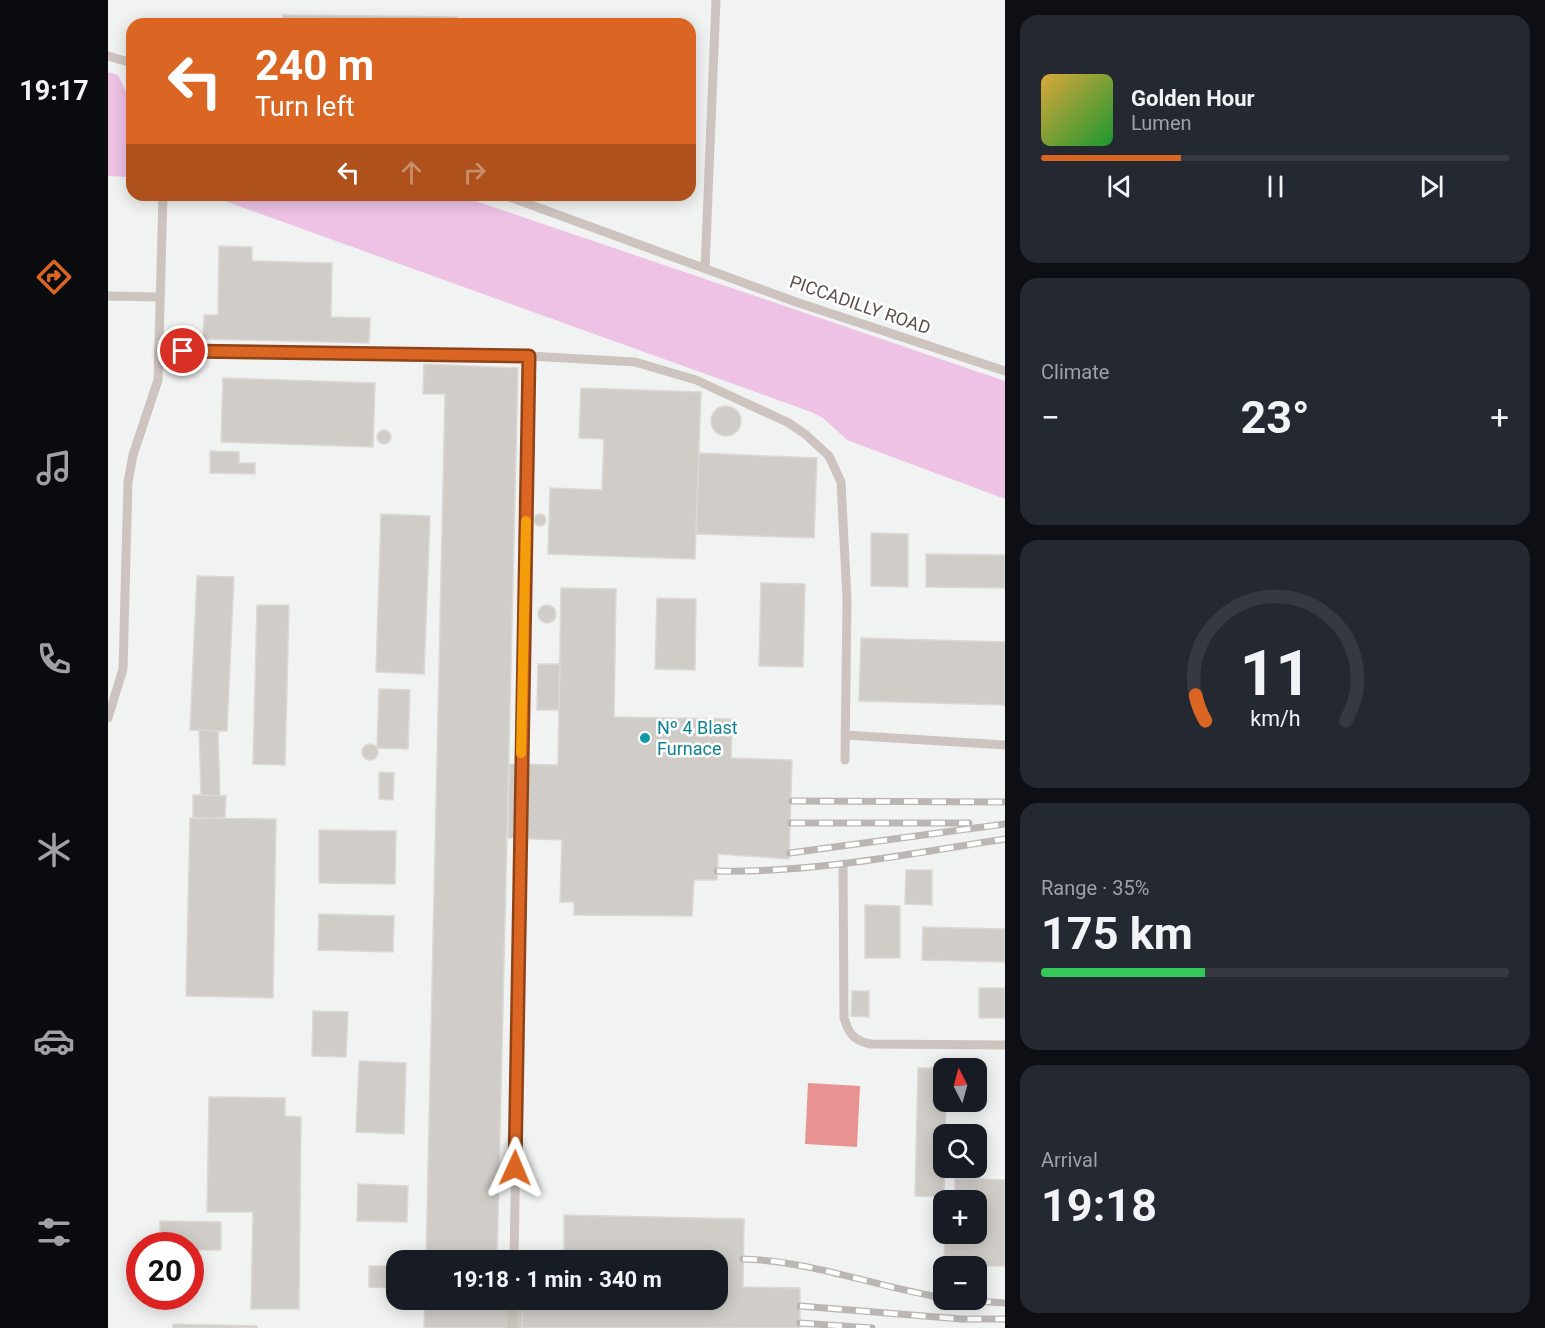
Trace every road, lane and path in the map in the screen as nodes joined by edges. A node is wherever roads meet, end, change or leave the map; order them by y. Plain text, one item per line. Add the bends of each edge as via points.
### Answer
1 (716, 0) edge
2 (108, 56) edge
3 (126, 61) edge
4 (163, 201) edge
5 (520, 201) edge
6 (705, 269) junction
7 (108, 296) edge
8 (160, 297) junction
9 (160, 351) junction
10 (529, 356) junction
11 (1005, 371) edge
12 (108, 718) edge
13 (845, 735) junction
14 (1005, 745) edge
15 (845, 760) dead end
16 (843, 864) dead end
17 (1005, 1046) edge
18 (514, 1250) edge
19 (513, 1310) edge
20 (512, 1328) edge

1 - 6 lane
2 - 3 lane
4 - 8 lane
5 - 6 lane, PICCADILLY ROAD
6 - 11 lane, PICCADILLY ROAD
7 - 8 lane
8 - 9 lane
9 - 10 lane
9 - 12 lane via 156,392 128,482 123,669
10 - 13 lane via 635,362 667,370 770,413 805,434 829,456 838,472 844,500
10 - 18 lane
13 - 14 lane
13 - 15 lane
16 - 17 lane via 844,1018 848,1033 871,1044
19 - 20 lane

